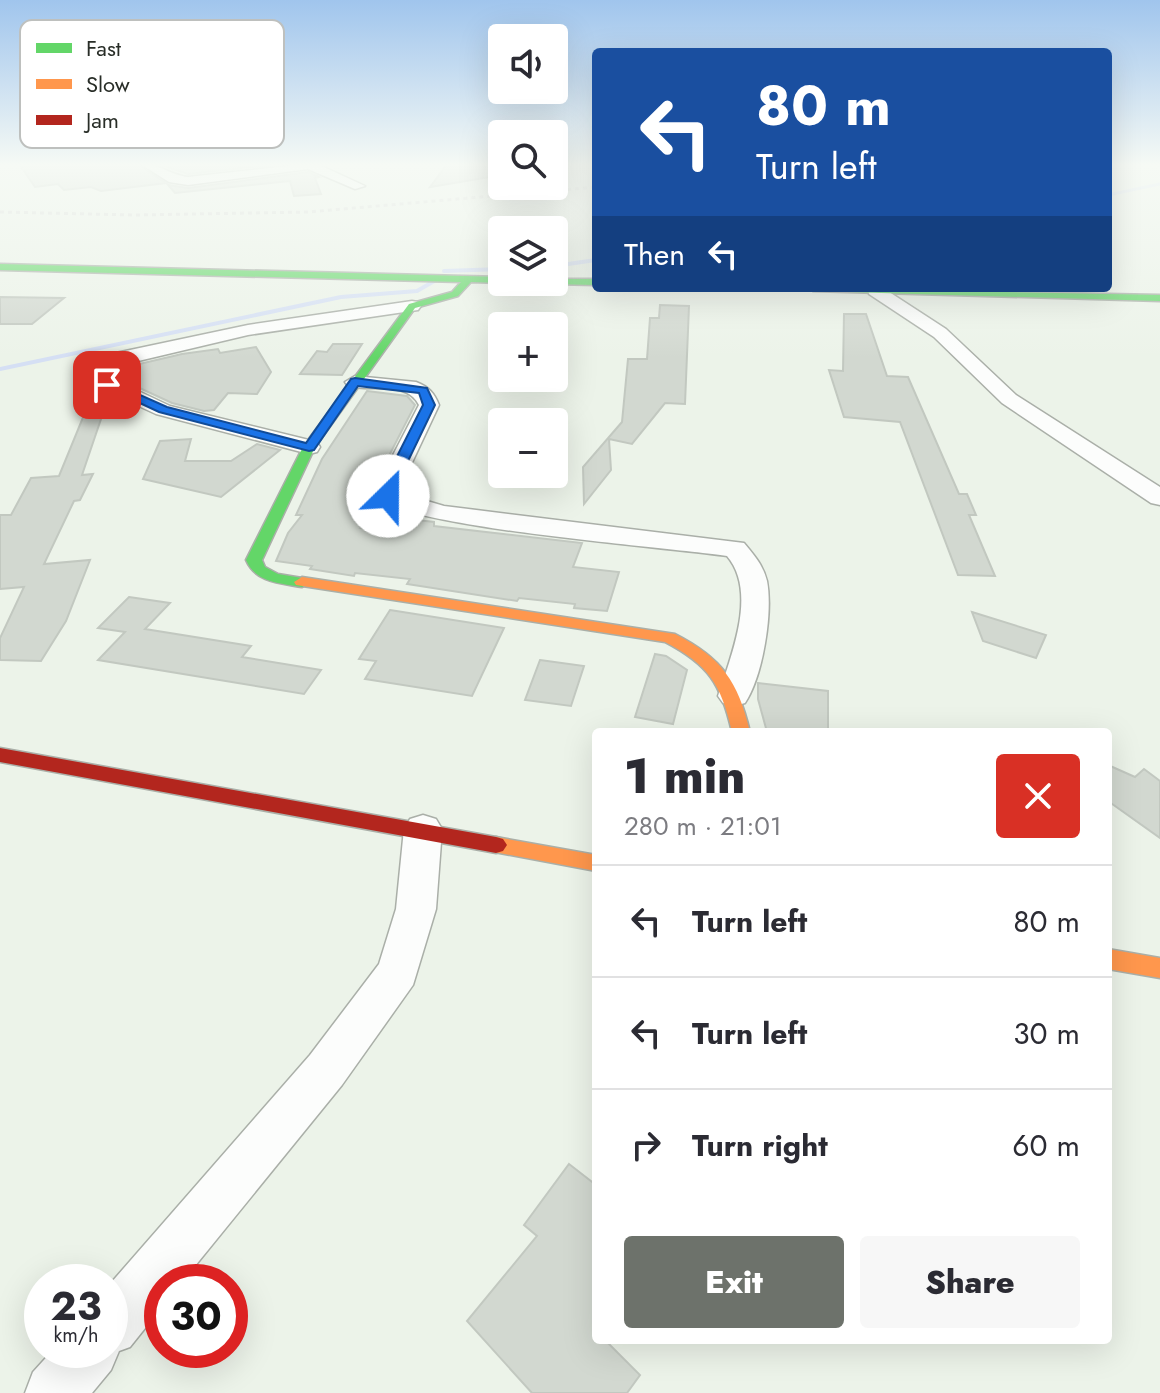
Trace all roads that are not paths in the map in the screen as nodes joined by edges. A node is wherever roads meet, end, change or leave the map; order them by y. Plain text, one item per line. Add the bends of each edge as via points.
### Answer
1 (0, 267) edge
2 (468, 280) junction
3 (488, 280) edge
4 (568, 282) edge
5 (592, 282) edge
6 (878, 292) edge
7 (946, 292) edge
8 (1160, 298) edge
9 (412, 306) junction
10 (355, 382) junction
11 (309, 447) junction
12 (1160, 498) edge
13 (734, 696) junction
14 (740, 728) edge
15 (0, 755) edge
16 (423, 829) junction
17 (592, 862) edge
18 (1112, 960) edge
19 (1160, 968) edge
20 (128, 1306) edge
21 (76, 1368) edge
22 (54, 1393) edge

1 - 2 main road
2 - 3 main road
2 - 9 main road via 455,294
4 - 5 main road
6 - 12 street via 940,333 1009,399
7 - 8 main road
9 - 10 main road
9 - 11 street via 248,330 87,368 85,374 163,410
10 - 11 main road
10 - 13 street via 411,387 427,395 429,405 389,486 388,496 401,503 428,511 735,549 746,557 754,608
11 - 13 main road via 254,560 258,570 274,578 669,638 697,649
13 - 14 main road
15 - 16 main road
16 - 17 main road
16 - 20 street via 416,909 398,972 326,1070
18 - 19 main road
21 - 22 street

